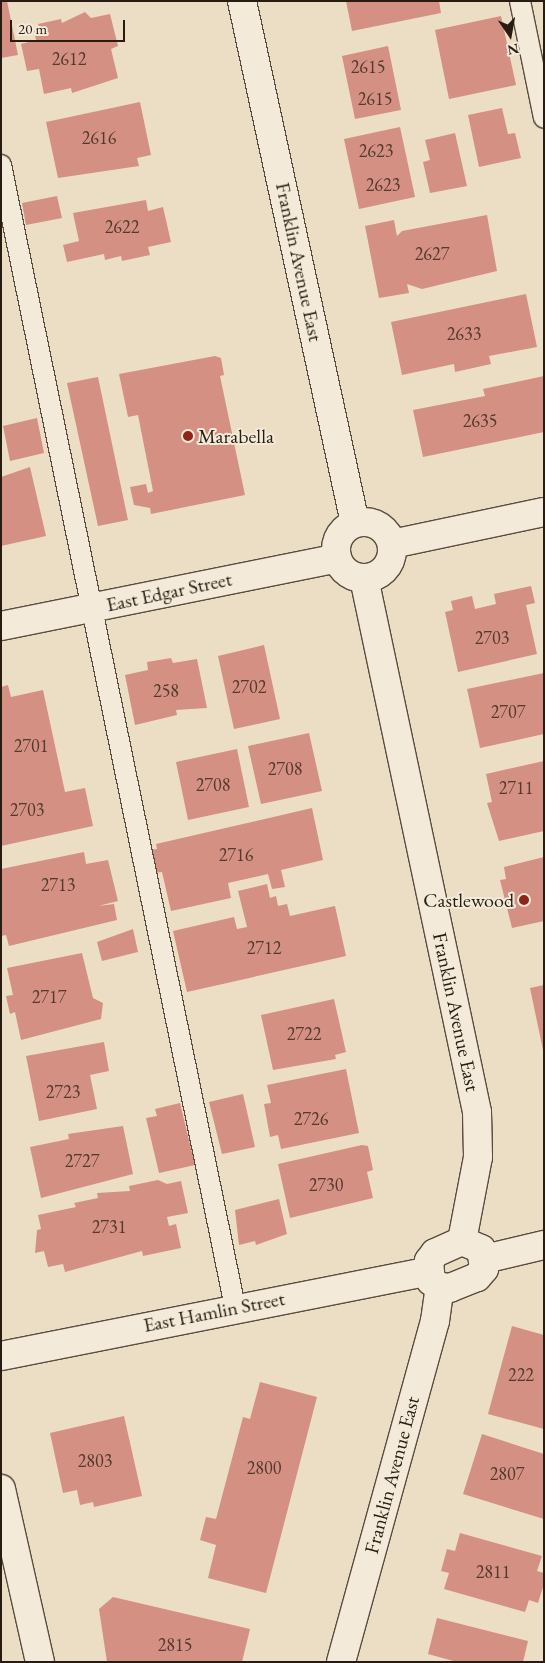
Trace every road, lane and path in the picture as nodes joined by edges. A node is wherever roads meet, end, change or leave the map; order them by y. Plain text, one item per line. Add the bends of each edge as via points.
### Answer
1 (242, 1) edge
2 (520, 1) edge
3 (544, 118) edge
4 (1, 164) edge
5 (544, 512) edge
6 (355, 523) junction
7 (392, 544) junction
8 (337, 558) junction
9 (364, 578) junction
10 (94, 607) junction
11 (1, 626) edge
12 (462, 1241) junction
13 (544, 1245) edge
14 (485, 1259) junction
15 (433, 1279) junction
16 (235, 1307) junction
17 (1, 1356) edge
18 (1, 1489) edge
19 (40, 1662) edge
20 (341, 1662) edge

1 - 6 street, Franklin Avenue East
2 - 3 lane
4 - 10 lane
5 - 7 street
6 - 7 street via 374,523
6 - 8 street via 340,534
7 - 9 street via 384,572
8 - 9 street via 349,575
8 - 10 street, East Edgar Street
9 - 12 street, Franklin Avenue East via 477,1112 478,1157
10 - 11 street, East Edgar Street
10 - 16 lane
12 - 14 street via 473,1242
12 - 15 street via 435,1253
13 - 14 street
14 - 15 street via 478,1277 450,1288
15 - 16 street, East Hamlin Street
15 - 20 street, Franklin Avenue East via 435,1321
16 - 17 street, East Hamlin Street
18 - 19 street

